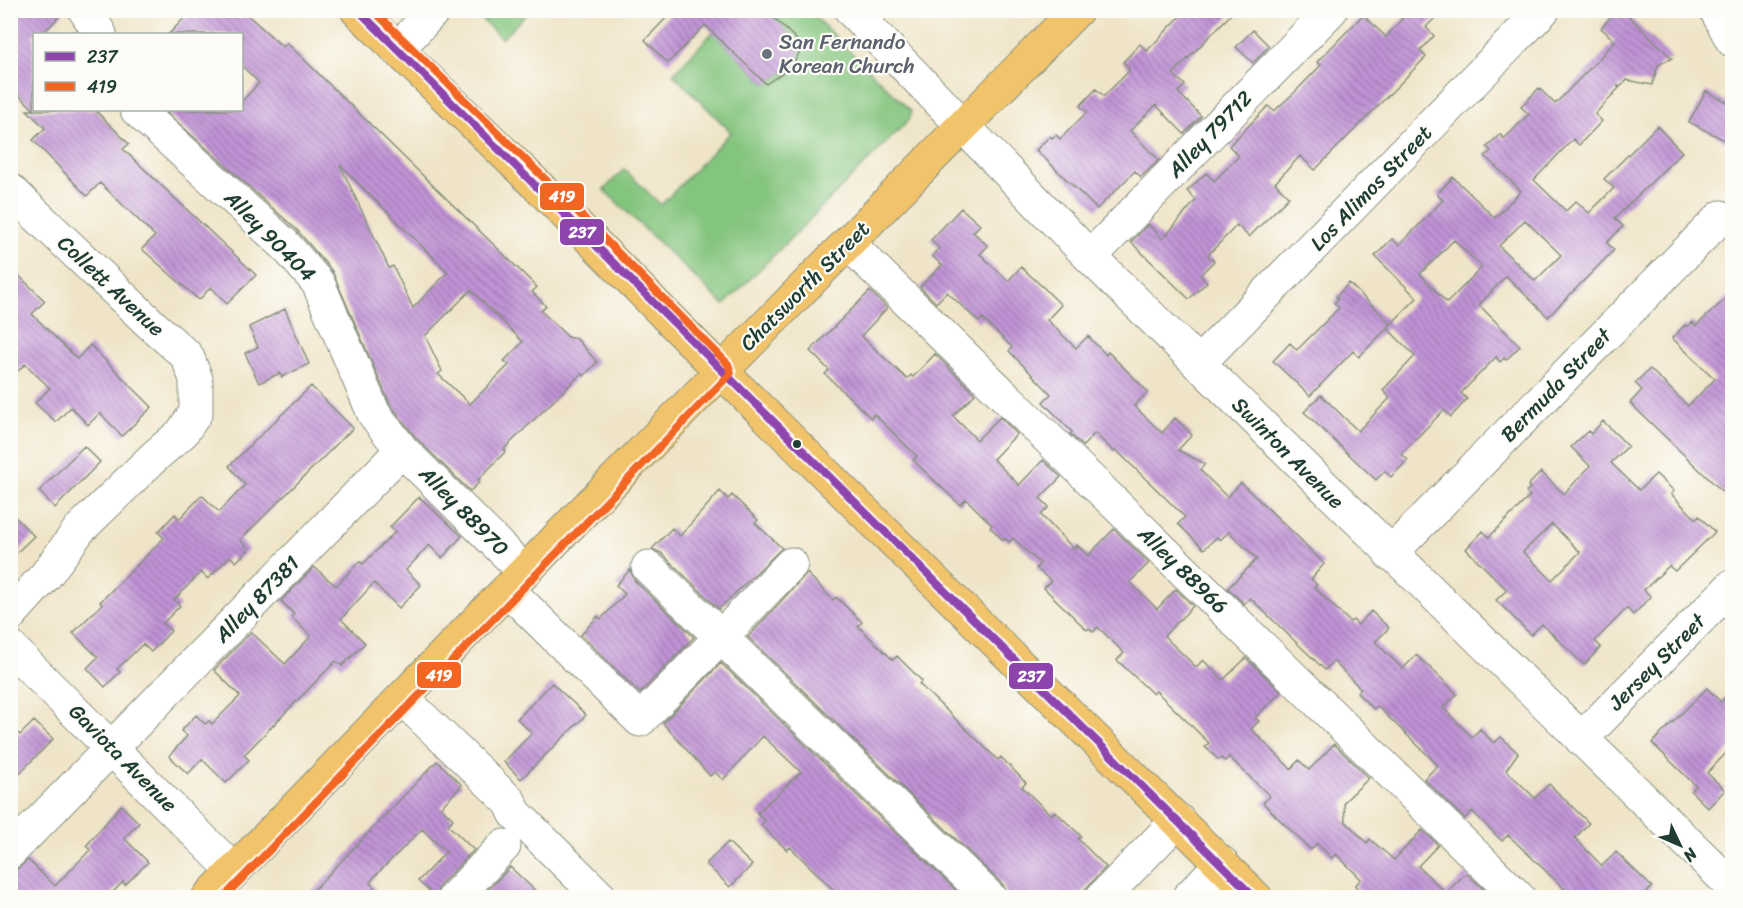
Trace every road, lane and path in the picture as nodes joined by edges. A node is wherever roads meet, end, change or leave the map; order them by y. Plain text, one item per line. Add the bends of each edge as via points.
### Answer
1 (85, 10) edge
2 (357, 10) edge
3 (434, 10) edge
4 (851, 10) edge
5 (1077, 10) edge
6 (1331, 10) edge
7 (1544, 10) edge
8 (1716, 10) edge
9 (99, 33) edge
10 (1732, 40) edge
11 (397, 50) junction
12 (138, 111) edge
13 (962, 127) junction
14 (10, 190) edge
15 (1721, 217) dead end
16 (848, 243) junction
17 (1090, 257) junction
18 (1198, 364) junction
19 (721, 371) junction
20 (402, 450) junction
21 (1390, 554) junction
22 (791, 564) dead end
23 (648, 567) dead end
24 (516, 581) junction
25 (1732, 586) edge
26 (10, 615) edge
27 (721, 637) junction
28 (10, 647) edge
29 (402, 698) junction
30 (1581, 739) junction
31 (112, 747) junction
32 (1178, 820) junction
33 (504, 846) dead end
34 (10, 852) edge
35 (1222, 863) junction
36 (234, 871) junction
37 (1732, 886) edge
38 (208, 897) edge
39 (454, 897) edge
40 (601, 897) edge
41 (990, 897) edge
42 (1102, 897) edge
43 (1188, 897) edge
44 (1257, 897) edge
45 (1519, 897) edge

1 - 9 street
2 - 11 main road
3 - 11 street
4 - 13 street, Swinton Avenue
5 - 13 main road, Chatsworth Street
6 - 17 street, Alley 79712
7 - 18 street, Los Alimos Street
8 - 10 street
11 - 19 main road
12 - 20 street, Alley 90404 via 284,244 318,283 374,414
13 - 16 main road, Chatsworth Street
13 - 17 street, Swinton Avenue
14 - 26 street, Collett Avenue via 182,351 198,389 196,412 182,434 79,530
15 - 21 street, Bermuda Street
16 - 19 main road, Chatsworth Street
16 - 45 street, Alley 88966
17 - 18 street, Swinton Avenue
18 - 21 street, Swinton Avenue
19 - 24 main road, Chatsworth Street
19 - 32 main road
20 - 24 street, Alley 88970
20 - 31 street, Alley 87381
21 - 30 street, Swinton Avenue
22 - 27 street
23 - 27 street
24 - 27 street, Alley 88970 via 640,720
24 - 29 main road, Chatsworth Street
25 - 30 street, Jersey Street
27 - 41 street
28 - 31 street, Gaviota Avenue
29 - 36 main road, Chatsworth Street
29 - 40 street
30 - 37 street, Swinton Avenue
31 - 34 street, Alley 87381
31 - 36 street, Gaviota Avenue
32 - 35 main road
32 - 42 street
33 - 39 street
35 - 43 street
35 - 44 main road
36 - 38 main road, Chatsworth Street

